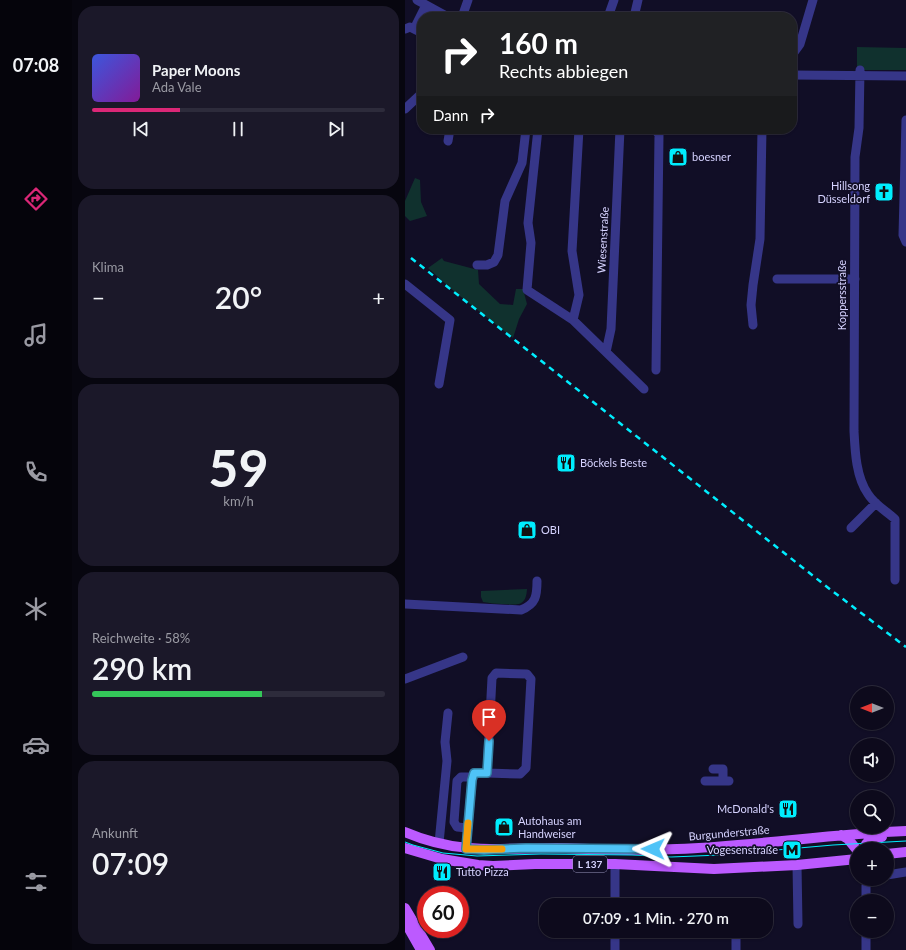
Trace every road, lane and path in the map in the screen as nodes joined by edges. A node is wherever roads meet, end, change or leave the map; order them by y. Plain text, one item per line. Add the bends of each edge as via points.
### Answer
1 (417, 0) edge
2 (468, 0) edge
3 (614, 0) edge
4 (638, 0) edge
5 (813, 0) edge
6 (426, 5) junction
7 (421, 12) edge
8 (439, 12) edge
9 (464, 12) edge
10 (610, 12) edge
11 (635, 12) edge
12 (417, 19) edge
13 (411, 28) edge
14 (797, 48) edge
15 (859, 73) junction
16 (797, 75) edge
17 (906, 76) edge
18 (417, 98) edge
19 (405, 109) edge
20 (906, 120) edge
21 (449, 134) edge
22 (526, 134) edge
23 (537, 134) edge
24 (579, 134) edge
25 (620, 134) edge
26 (658, 134) edge
27 (762, 134) edge
28 (448, 141) dead end
29 (906, 242) edge
30 (477, 265) dead end
31 (777, 279) dead end
32 (855, 279) junction
33 (405, 284) edge
34 (573, 320) junction
35 (753, 325) dead end
36 (606, 352) junction
37 (656, 370) dead end
38 (439, 384) dead end
39 (643, 389) dead end
40 (879, 505) junction
41 (851, 528) dead end
42 (895, 580) dead end
43 (537, 581) dead end
44 (405, 604) edge
45 (463, 657) dead end
46 (405, 679) edge
47 (448, 713) dead end
48 (713, 769) dead end
49 (487, 773) junction
50 (472, 780) junction
51 (705, 781) dead end
52 (468, 828) junction
53 (901, 831) edge
54 (405, 832) edge
55 (841, 835) junction
56 (850, 842) edge
57 (867, 842) edge
58 (439, 844) junction
59 (466, 849) junction
60 (407, 850) edge
61 (906, 852) edge
62 (894, 853) edge
63 (850, 860) edge
64 (615, 864) junction
65 (797, 865) junction
66 (906, 872) edge
67 (894, 874) edge
68 (615, 898) edge
69 (405, 908) edge
70 (405, 922) edge
71 (798, 924) dead end
72 (615, 938) edge
73 (736, 938) edge
74 (866, 938) edge
75 (421, 950) edge
76 (430, 950) edge
77 (615, 950) edge
78 (737, 950) edge
79 (866, 950) edge

1 - 6 street
2 - 9 street
3 - 10 street
4 - 11 street
5 - 14 street
6 - 7 street
6 - 8 street
12 - 13 street
15 - 16 street
15 - 17 street
15 - 32 street, Koppersstraße via 859,128 855,157
18 - 19 street
20 - 29 street via 903,235
21 - 28 street
22 - 30 street via 523,163 505,202 498,255 494,262
23 - 34 street via 528,223 531,243 527,290
24 - 34 street via 572,251 579,295
25 - 36 street, Wiesenstraße via 611,329
26 - 37 street
27 - 35 street via 760,239 751,305
31 - 32 street
32 - 40 street, Koppersstraße via 855,449 862,484 868,495
33 - 38 street via 450,320
34 - 36 street
36 - 39 street
40 - 41 street
40 - 42 street, Koppersstraße via 895,519
43 - 44 street via 537,594 533,602 521,610
45 - 46 street
47 - 58 street via 445,742 447,761
48 - 51 street via 723,769 726,781
49 - 49 street via 492,678 496,673 527,674 531,679 526,768 520,774
49 - 50 street via 474,773
50 - 52 street
50 - 52 street via 470,777 461,777 457,781 453,822 457,827
52 - 59 street
53 - 55 main road, L 137
53 - 57 main road
54 - 58 main road, Burgunderstraße / L 137
55 - 56 main road
55 - 59 main road, Burgunderstraße / L 137 via 677,849
58 - 59 main road, Burgunderstraße / L 137
60 - 64 main road, L 137 via 478,865
61 - 62 main road
63 - 65 main road, L 137
64 - 65 main road, L 137 via 714,868
64 - 68 street
65 - 71 street
66 - 67 street
69 - 76 main road
70 - 75 main road
72 - 77 street
73 - 78 street
74 - 79 street

